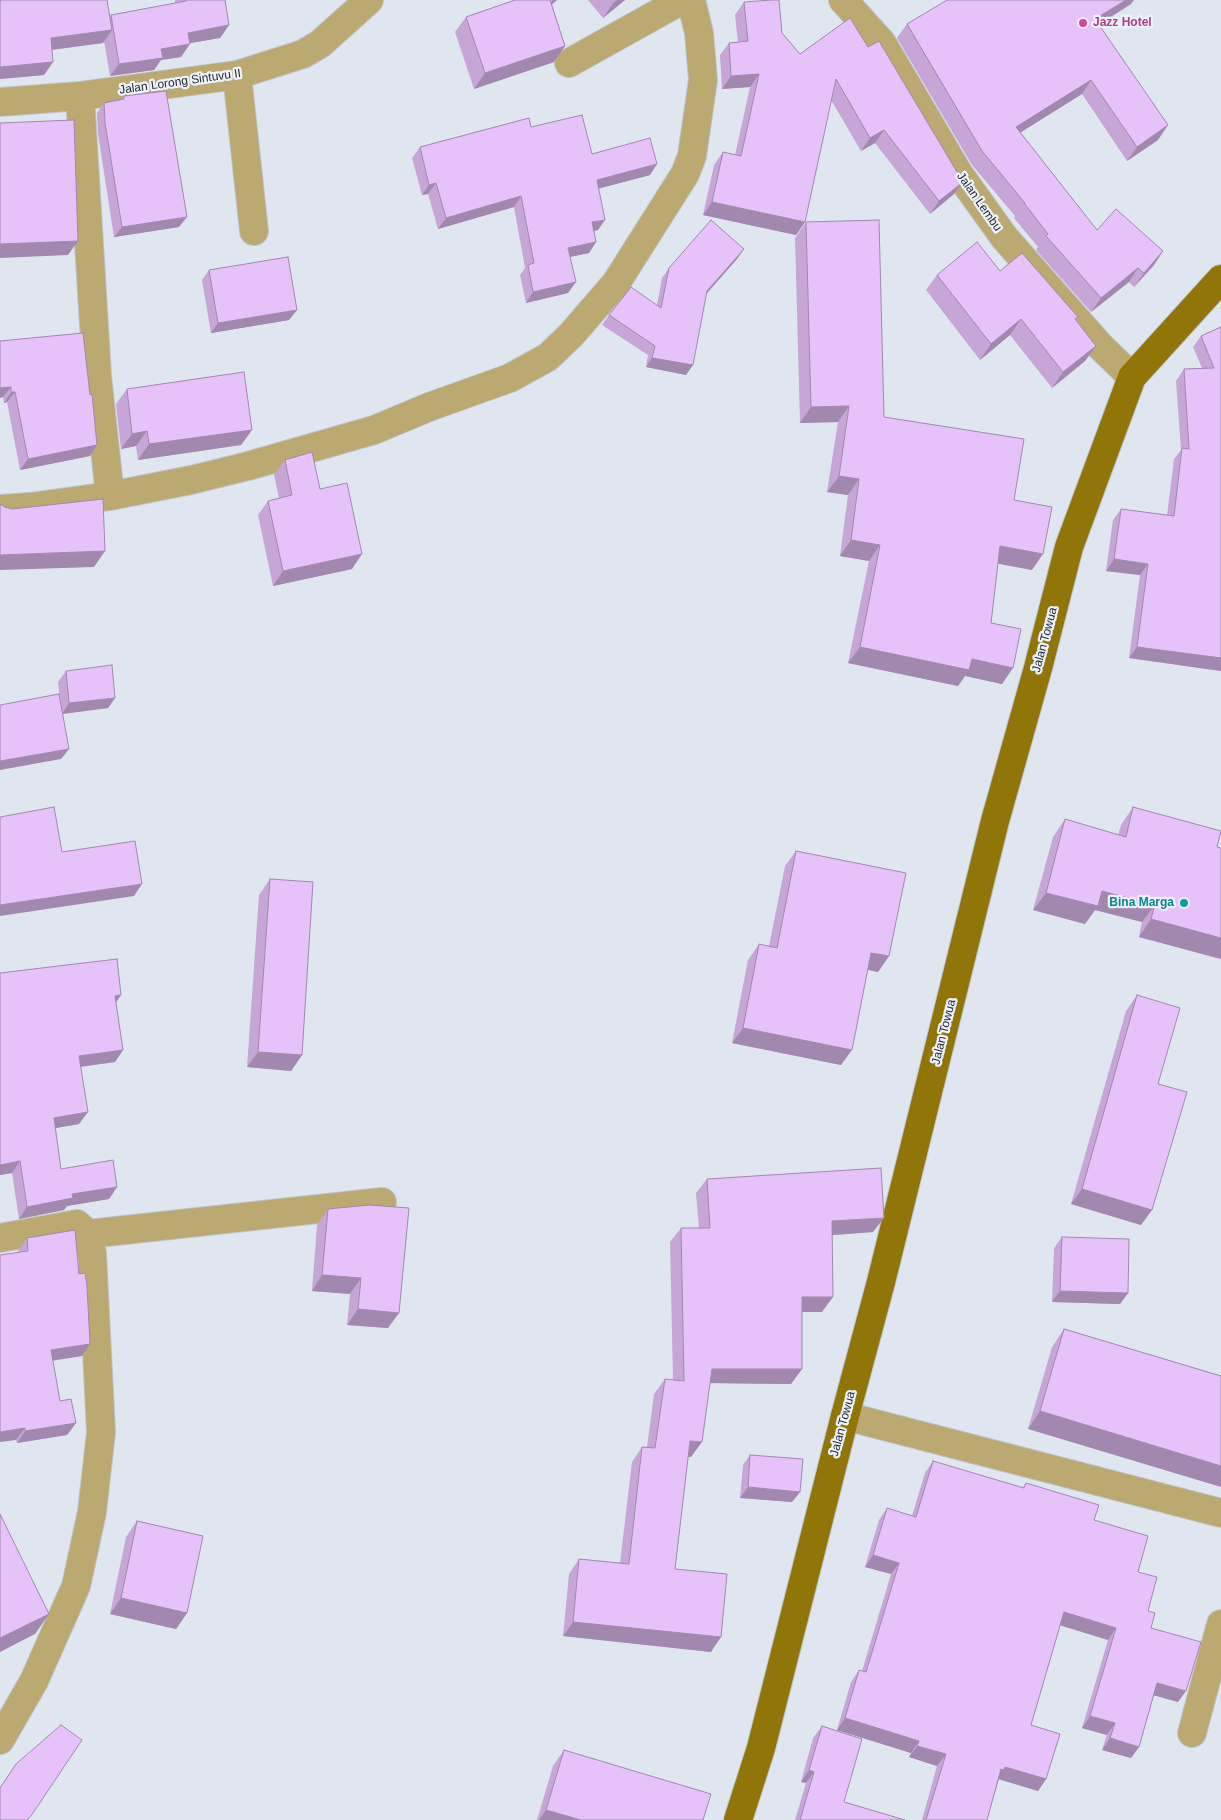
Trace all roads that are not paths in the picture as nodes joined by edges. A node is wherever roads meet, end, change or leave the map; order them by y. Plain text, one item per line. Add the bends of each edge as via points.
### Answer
1 (369, 0) edge
2 (682, 0) edge
3 (691, 0) edge
4 (851, 3) edge
5 (569, 63) dead end
6 (237, 75) junction
7 (80, 96) junction
8 (0, 102) edge
9 (254, 231) dead end
10 (1220, 284) edge
11 (1132, 378) junction
12 (110, 496) junction
13 (0, 509) edge
14 (382, 1202) dead end
15 (88, 1234) junction
16 (0, 1238) edge
17 (845, 1416) junction
18 (1221, 1513) edge
19 (1221, 1624) edge
20 (1192, 1734) dead end
21 (0, 1740) edge
22 (738, 1820) edge

1 - 6 street, Jalan Lorong Sintuvu II via 320,44 303,54
2 - 5 street
3 - 12 street via 699,32 703,80 692,156 685,174 616,283 548,358 517,374 374,430 191,480
4 - 11 street, Jalan Lembu via 882,43 960,174 1004,237
6 - 7 street, Jalan Lorong Sintuvu II
6 - 9 street
7 - 8 street, Jalan Lorong Sintuvu II
7 - 12 street via 97,375
10 - 11 main road, Jalan Towua
11 - 17 main road, Jalan Towua via 1069,547 995,821
12 - 13 street
14 - 15 street
15 - 16 street via 77,1224
15 - 21 street via 92,1253 102,1432 92,1512 76,1586 34,1681
17 - 18 street
17 - 22 main road, Jalan Towua via 760,1748
19 - 20 street

